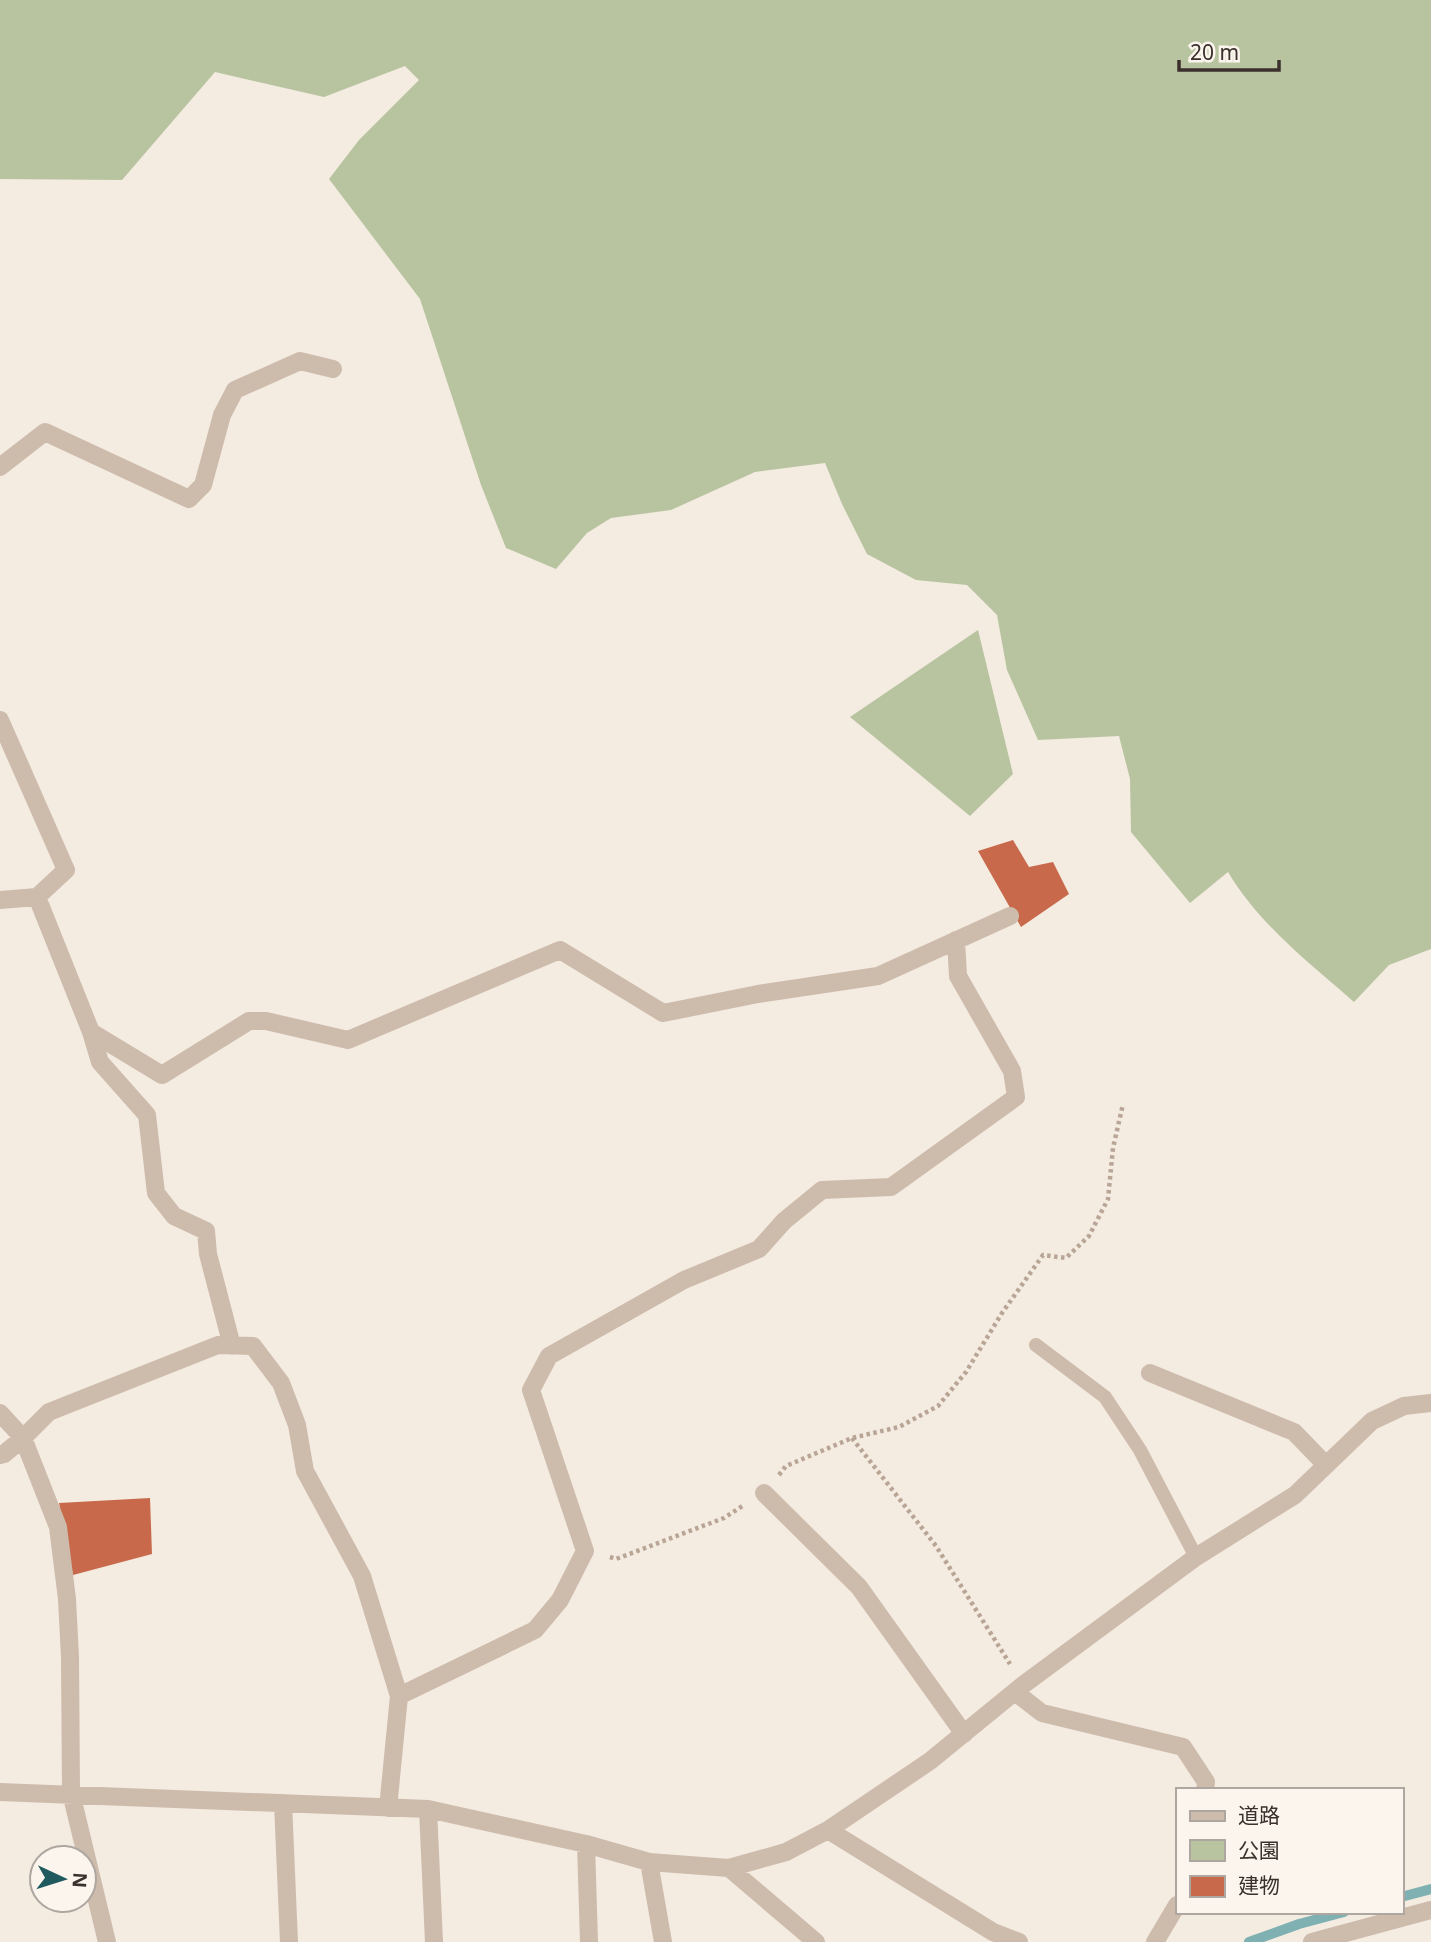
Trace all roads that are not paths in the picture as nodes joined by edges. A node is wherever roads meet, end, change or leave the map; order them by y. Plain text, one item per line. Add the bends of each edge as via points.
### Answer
1 (333, 369) dead end
2 (0, 467) edge
3 (0, 720) edge
4 (37, 897) junction
5 (0, 900) edge
6 (1010, 916) dead end
7 (956, 940) junction
8 (91, 1032) junction
9 (1036, 1345) dead end
10 (232, 1346) junction
11 (1150, 1373) dead end
12 (1431, 1402) edge
13 (0, 1413) edge
14 (23, 1438) junction
15 (0, 1455) edge
16 (1325, 1464) junction
17 (764, 1493) road end
18 (1196, 1558) junction
19 (1019, 1689) junction
20 (399, 1696) junction
21 (964, 1734) junction
22 (1205, 1788) edge
23 (0, 1791) edge
24 (71, 1793) junction
25 (283, 1802) junction
26 (388, 1808) junction
27 (428, 1809) junction
28 (828, 1830) junction
29 (586, 1844) junction
30 (649, 1862) junction
31 (729, 1868) junction
32 (1176, 1907) edge
33 (1431, 1910) edge
34 (107, 1942) edge
35 (289, 1942) edge
36 (434, 1942) edge
37 (589, 1942) edge
38 (663, 1942) edge
39 (816, 1942) edge
40 (1019, 1942) edge
41 (1154, 1942) edge
42 (1312, 1942) edge

1 - 2 street via 300,361 235,390 222,415 203,485 189,499 45,432
3 - 4 street via 66,870
4 - 5 street
4 - 8 street
6 - 7 street
7 - 8 street via 878,976 663,1013 560,950 348,1040 249,1021 162,1075
7 - 20 street via 958,976 1012,1071 1016,1097 891,1186 822,1190 783,1221 759,1249 684,1280 549,1356 531,1390 585,1551 560,1600 535,1630
8 - 10 street via 100,1062 147,1115 156,1193 174,1216 206,1231
9 - 18 lane via 1105,1397 1140,1450
10 - 14 street via 218,1345 48,1412
10 - 20 street via 253,1346 281,1383 297,1425 305,1471 362,1576
11 - 16 street via 1294,1432
12 - 16 street via 1404,1406 1372,1421
13 - 14 street
14 - 15 street
14 - 24 street via 58,1527 70,1646
16 - 18 street via 1295,1495
17 - 21 street via 859,1587
18 - 19 street
19 - 21 street
19 - 22 street via 1042,1713 1183,1747 1206,1782
20 - 26 street
21 - 28 street
23 - 24 street
24 - 25 street
24 - 34 street
25 - 26 street
25 - 35 street
26 - 27 street
27 - 29 street
27 - 36 street
28 - 31 street via 786,1852
28 - 40 street via 993,1932
29 - 30 street
29 - 37 street
30 - 31 street
30 - 38 street
31 - 39 street
32 - 41 street
33 - 42 street

